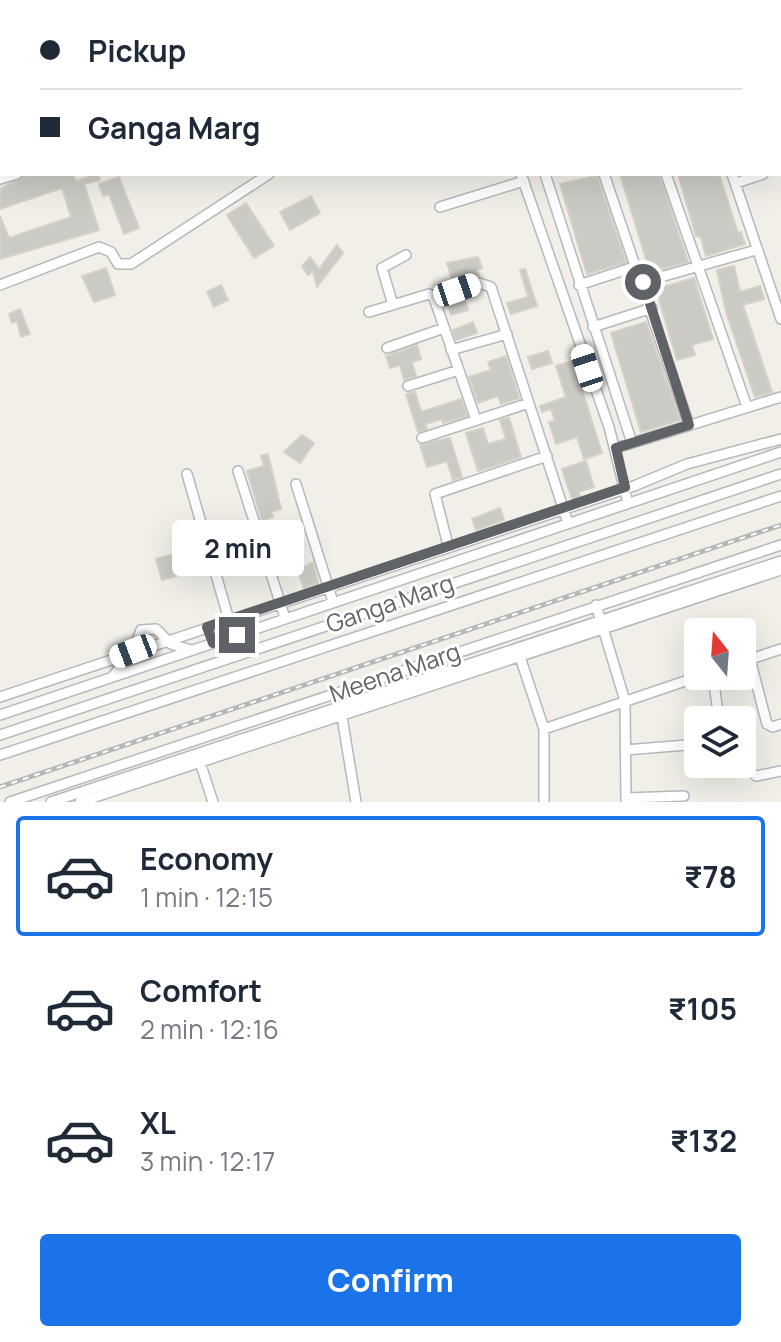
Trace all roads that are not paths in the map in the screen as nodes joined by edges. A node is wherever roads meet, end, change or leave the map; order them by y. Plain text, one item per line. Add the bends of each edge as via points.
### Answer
1 (266, 176) edge
2 (522, 176) edge
3 (546, 176) edge
4 (605, 176) edge
5 (667, 176) edge
6 (734, 178) edge
7 (440, 207) dead end
8 (756, 250) junction
9 (406, 255) dead end
10 (637, 266) junction
11 (699, 267) junction
12 (643, 282) junction
13 (0, 285) edge
14 (579, 285) junction
15 (434, 298) junction
16 (393, 305) junction
17 (652, 308) junction
18 (369, 312) dead end
19 (781, 319) edge
20 (593, 327) junction
21 (444, 328) junction
22 (507, 334) junction
23 (387, 348) dead end
24 (451, 350) junction
25 (459, 370) junction
26 (408, 386) dead end
27 (781, 397) edge
28 (529, 403) junction
29 (747, 407) junction
30 (476, 420) junction
31 (689, 425) junction
32 (422, 438) dead end
33 (781, 439) edge
34 (632, 443) junction
35 (616, 448) junction
36 (781, 452) edge
37 (547, 456) junction
38 (238, 471) dead end
39 (187, 474) dead end
40 (781, 474) edge
41 (296, 484) dead end
42 (625, 487) junction
43 (781, 496) edge
44 (628, 503) junction
45 (564, 509) junction
46 (568, 523) junction
47 (448, 545) junction
48 (781, 545) edge
49 (781, 561) edge
50 (781, 570) edge
51 (328, 586) junction
52 (333, 602) junction
53 (280, 603) junction
54 (596, 605) junction
55 (285, 618) junction
56 (229, 620) junction
57 (602, 624) junction
58 (207, 627) junction
59 (511, 633) junction
60 (166, 640) junction
61 (213, 643) junction
62 (781, 649) edge
63 (191, 650) junction
64 (133, 651) junction
65 (518, 652) junction
66 (756, 658) edge
67 (110, 678) junction
68 (684, 681) edge
69 (756, 690) edge
70 (0, 697) edge
71 (625, 701) junction
72 (341, 711) junction
73 (0, 715) edge
74 (781, 724) edge
75 (544, 729) junction
76 (0, 735) edge
77 (684, 745) edge
78 (625, 750) junction
79 (0, 755) edge
80 (199, 758) junction
81 (781, 771) edge
82 (756, 776) dead end
83 (684, 796) dead end
84 (626, 800) edge
85 (17, 801) edge
86 (51, 802) edge
87 (80, 802) edge
88 (213, 802) edge
89 (356, 802) edge
90 (544, 802) edge

1 - 13 street via 131,264 118,264 111,252 99,247
2 - 7 street
2 - 35 street
3 - 14 street
4 - 10 street
5 - 11 street
6 - 8 street
8 - 11 street
8 - 19 street
9 - 16 street via 382,268
10 - 12 street
10 - 14 street
11 - 12 street
11 - 29 street
12 - 17 street
14 - 20 street
15 - 16 street via 429,294
15 - 21 street
15 - 22 street via 488,284
16 - 18 street
17 - 20 street
17 - 31 street
20 - 34 street
21 - 23 street
21 - 24 street
22 - 24 street
22 - 28 street
24 - 25 street
25 - 26 street
25 - 30 street
27 - 29 street
28 - 30 street
28 - 37 street
29 - 31 street
30 - 32 street
31 - 34 street
33 - 42 street
34 - 35 street
35 - 42 street
36 - 44 street, Ganga Marg
37 - 45 street
37 - 47 street via 435,494
38 - 53 street
39 - 56 street
40 - 76 street, Ganga Marg
41 - 51 street
42 - 44 street
42 - 45 street
43 - 79 street
44 - 46 street, Ganga Marg
45 - 46 street
45 - 47 street
46 - 52 street, Ganga Marg
47 - 51 street
48 - 54 street, Meena Marg
49 - 57 street
50 - 57 street
51 - 52 street
51 - 53 street
52 - 55 street, Ganga Marg
53 - 55 street
53 - 56 street
54 - 57 street
54 - 59 street, Meena Marg
55 - 61 street, Ganga Marg
56 - 58 street
57 - 65 street
57 - 71 street
58 - 60 street
58 - 61 street
59 - 65 street
59 - 85 street, Meena Marg
60 - 63 street
60 - 64 street
60 - 64 street via 156,629 141,630
61 - 63 street, Ganga Marg
62 - 66 street
63 - 67 street, Ganga Marg
64 - 67 street
64 - 70 street
65 - 72 street
65 - 75 street
67 - 73 street, Ganga Marg
68 - 71 street
69 - 74 street via 767,724
71 - 75 street
71 - 78 street
72 - 80 street
72 - 89 street
75 - 90 street
77 - 78 street
78 - 84 street
80 - 86 street
80 - 87 street
80 - 88 street
81 - 82 street
83 - 84 street

